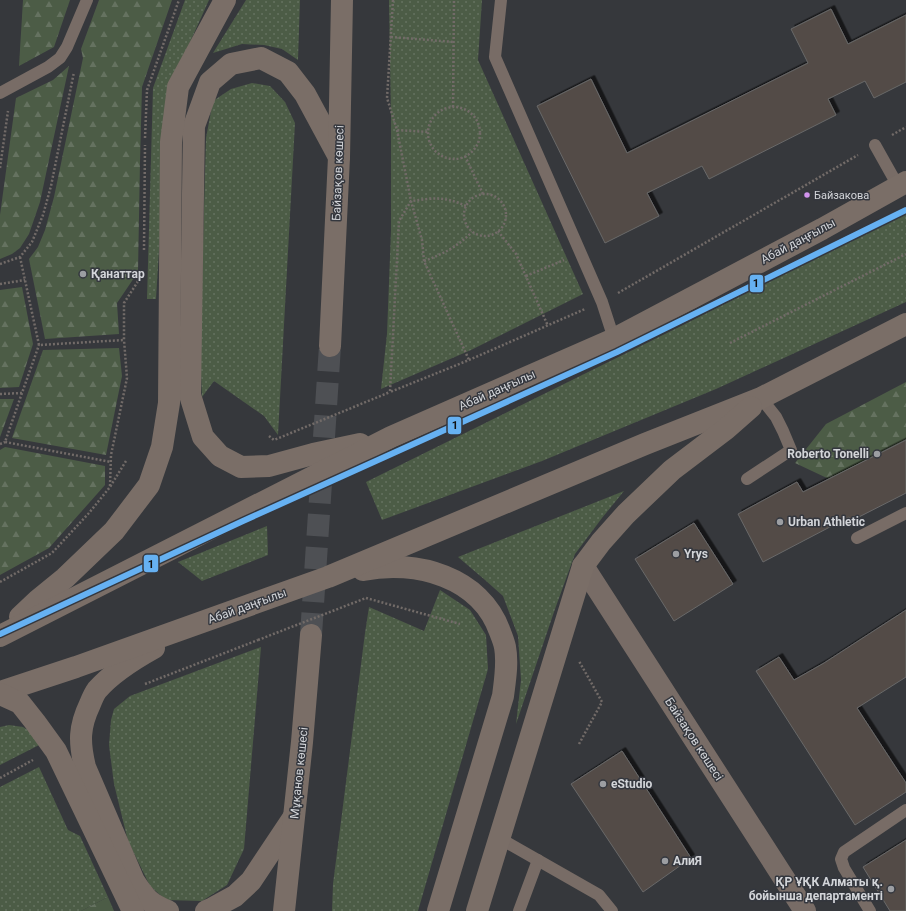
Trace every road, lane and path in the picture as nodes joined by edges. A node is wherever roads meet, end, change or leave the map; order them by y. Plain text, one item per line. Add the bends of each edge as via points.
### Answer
1 (86, 0) edge
2 (225, 0) edge
3 (342, 0) edge
4 (393, 0) edge
5 (454, 0) edge
6 (501, 0) edge
7 (391, 37) junction
8 (454, 42) junction
9 (67, 47) junction
10 (11, 87) junction
11 (0, 93) edge
12 (453, 107) junction
13 (906, 127) edge
14 (397, 130) junction
15 (429, 132) junction
16 (875, 145) junction
17 (465, 156) junction
18 (339, 157) junction
19 (0, 168) edge
20 (902, 184) edge
21 (483, 194) junction
22 (411, 201) junction
23 (466, 206) junction
24 (498, 231) junction
25 (472, 232) junction
26 (581, 253) junction
27 (906, 254) edge
28 (20, 257) junction
29 (424, 261) junction
30 (0, 264) edge
31 (144, 272) dead end
32 (526, 276) junction
33 (25, 280) junction
34 (0, 284) edge
35 (602, 302) junction
36 (906, 324) edge
37 (548, 326) junction
38 (614, 339) junction
39 (124, 340) junction
40 (730, 343) dead end
41 (39, 345) junction
42 (330, 346) tunnel mouth
43 (469, 360) junction
44 (390, 392) junction
45 (22, 393) junction
46 (0, 394) edge
47 (761, 398) junction
48 (269, 436) dead end
49 (391, 437) junction
50 (5, 442) junction
51 (0, 444) edge
52 (126, 461) dead end
53 (111, 462) junction
54 (747, 479) dead end
55 (110, 488) junction
56 (906, 513) edge
57 (857, 538) dead end
58 (583, 566) junction
59 (328, 576) junction
60 (0, 582) edge
61 (206, 620) junction
62 (460, 624) dead end
63 (1, 635) edge
64 (311, 635) tunnel mouth
65 (577, 658) dead end
66 (142, 685) dead end
67 (0, 693) edge
68 (579, 744) dead end
69 (56, 751) junction
70 (0, 778) edge
71 (906, 810) edge
72 (294, 815) junction
73 (499, 838) junction
74 (538, 860) junction
75 (133, 911) edge
76 (168, 911) edge
77 (206, 911) edge
78 (284, 911) edge
79 (297, 911) edge
80 (438, 911) edge
81 (477, 911) edge
82 (519, 911) edge
83 (612, 911) edge
84 (805, 911) edge
85 (870, 911) edge

1 - 9 lane
2 - 63 main road via 178,87 171,142 169,403 162,447 149,485 114,531 66,578
3 - 18 main road, Байзақов көшесі
4 - 7 path
5 - 8 path
6 - 26 lane via 495,57
7 - 8 path
7 - 14 path via 387,98
8 - 12 path
9 - 10 lane via 60,58 48,67
9 - 28 path via 76,61 51,186 32,242
10 - 11 lane
10 - 19 path
12 - 15 path via 437,114 432,120
12 - 17 path via 469,112 479,125 480,133 475,149
13 - 16 path
14 - 15 path
14 - 22 path
15 - 17 path via 432,145 444,157
16 - 20 lane
16 - 35 path
17 - 21 path
18 - 42 main road, Байзақов көшесі
18 - 49 main road via 305,94 288,72 261,58 230,64 210,82 194,126 190,395 203,437 220,456 241,467 269,466
20 - 38 main road, Абай даңғылы
21 - 23 path via 470,200
21 - 24 path via 495,197 504,207 505,220
22 - 23 path via 436,198
22 - 29 path via 422,240
22 - 44 path via 399,221
23 - 25 path via 464,220
24 - 25 path via 486,236
24 - 32 path via 516,254
25 - 29 path via 450,250
26 - 32 path
26 - 35 lane
27 - 40 path
28 - 30 path
28 - 33 path
29 - 43 path
31 - 39 path via 124,303
32 - 37 path
33 - 34 path
33 - 41 path
35 - 37 path
35 - 38 lane
36 - 47 main road, Абай даңғылы
37 - 43 path
38 - 49 main road, Абай даңғылы
39 - 41 path
39 - 53 path via 127,378
41 - 45 path
43 - 44 path
44 - 48 path, bridge via 274,440
45 - 46 path
45 - 50 path
47 - 54 lane via 776,417 791,450
47 - 58 main road via 726,429 672,470 626,514
47 - 59 main road, Абай даңғылы
49 - 63 main road, Абай даңғылы
50 - 51 path
50 - 53 path
52 - 55 path
53 - 55 path
55 - 60 path via 52,553
56 - 57 lane
58 - 73 main road
58 - 84 street, Байзақов көшесі
59 - 61 main road, Абай даңғылы
59 - 80 main road via 369,568 401,566 434,572 457,581 493,615 505,646 503,696
61 - 67 main road, Абай даңғылы
61 - 76 main road via 144,654 113,676 96,691 82,724 81,751 85,767 134,882 150,902
62 - 66 path, bridge via 366,598
64 - 72 main road, Мұқанов көшесі
65 - 68 path via 602,702
67 - 69 main road via 20,703
69 - 70 path
69 - 75 main road
71 - 85 lane via 844,852 841,859
72 - 77 main road via 251,881 235,896
72 - 78 main road, Мұқанов көшесі
72 - 79 main road
73 - 74 lane
73 - 81 main road
74 - 82 lane
74 - 83 lane via 598,895

